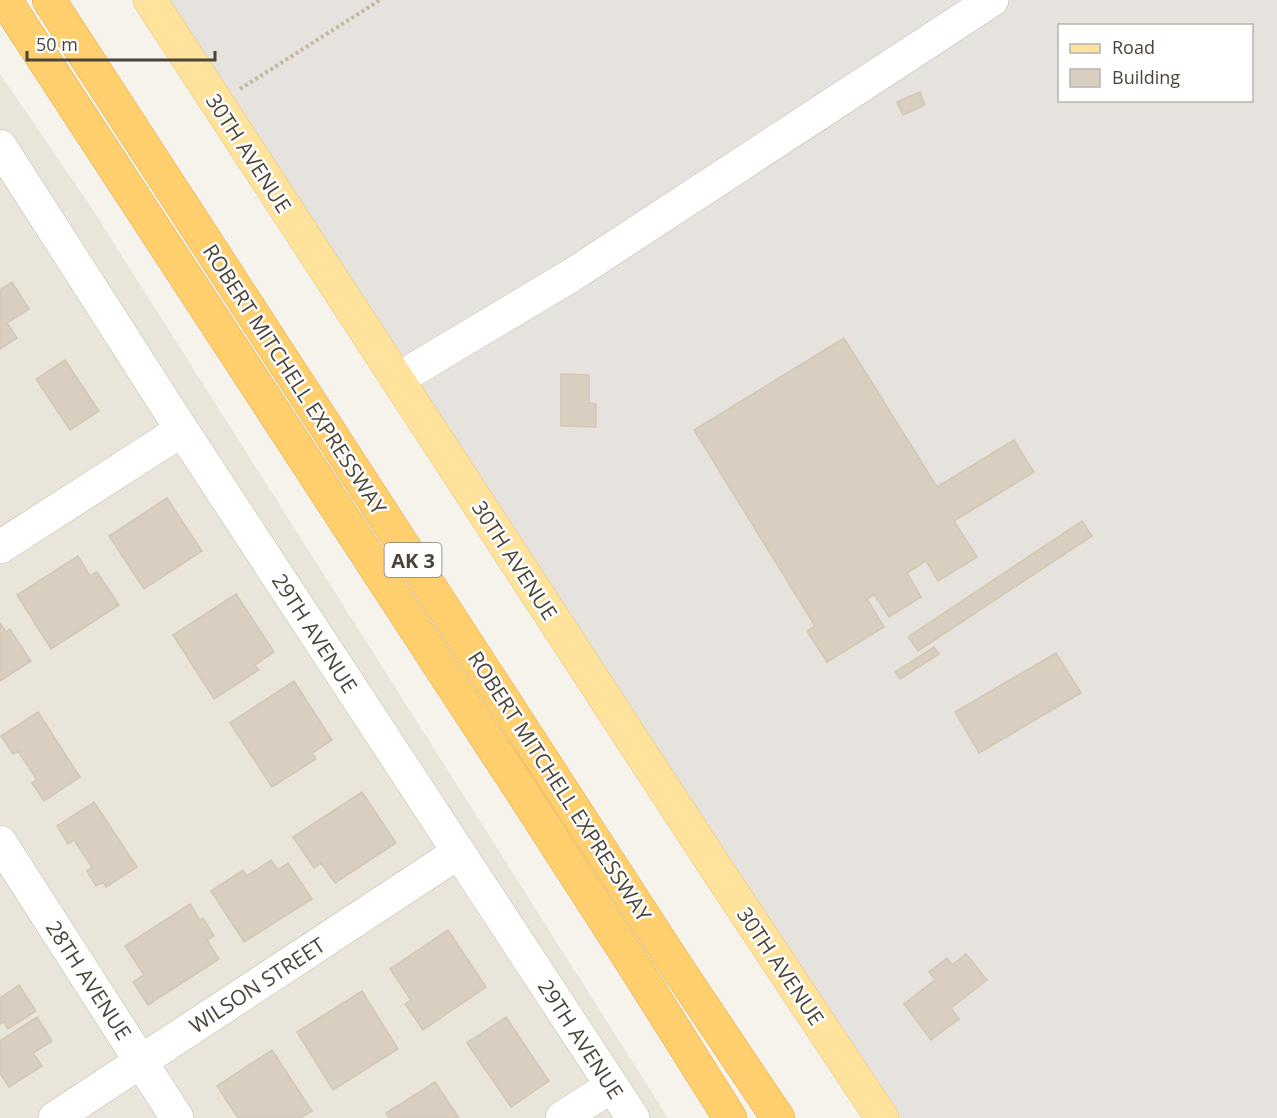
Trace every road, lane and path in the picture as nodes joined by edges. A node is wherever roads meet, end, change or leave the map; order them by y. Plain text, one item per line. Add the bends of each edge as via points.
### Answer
1 (5, 0) edge
2 (49, 0) edge
3 (150, 0) edge
4 (380, 0) edge
5 (992, 0) edge
6 (217, 104) junction
7 (0, 146) edge
8 (398, 379) junction
9 (182, 430) junction
10 (0, 547) edge
11 (0, 842) edge
12 (459, 852) junction
13 (141, 1061) junction
14 (612, 1086) junction
15 (55, 1118) edge
16 (177, 1118) edge
17 (561, 1118) edge
18 (633, 1118) edge
19 (730, 1118) edge
20 (778, 1118) edge
21 (882, 1118) edge

1 - 19 highway, ROBERT MITCHELL EXPRESSWAY / AK 3 via 520,788
2 - 20 highway, ROBERT MITCHELL EXPRESSWAY / AK 3
3 - 6 main road, 30TH AVENUE
4 - 6 path
5 - 8 street via 572,275
6 - 8 main road, 30TH AVENUE
7 - 9 street, 29TH AVENUE
8 - 21 main road, 30TH AVENUE
9 - 10 street
9 - 12 street, 29TH AVENUE
11 - 13 street, 28TH AVENUE
12 - 13 street, WILSON STREET
12 - 14 street, 29TH AVENUE
13 - 15 street, WILSON STREET
13 - 16 street, 28TH AVENUE
14 - 17 street
14 - 18 street, 29TH AVENUE

